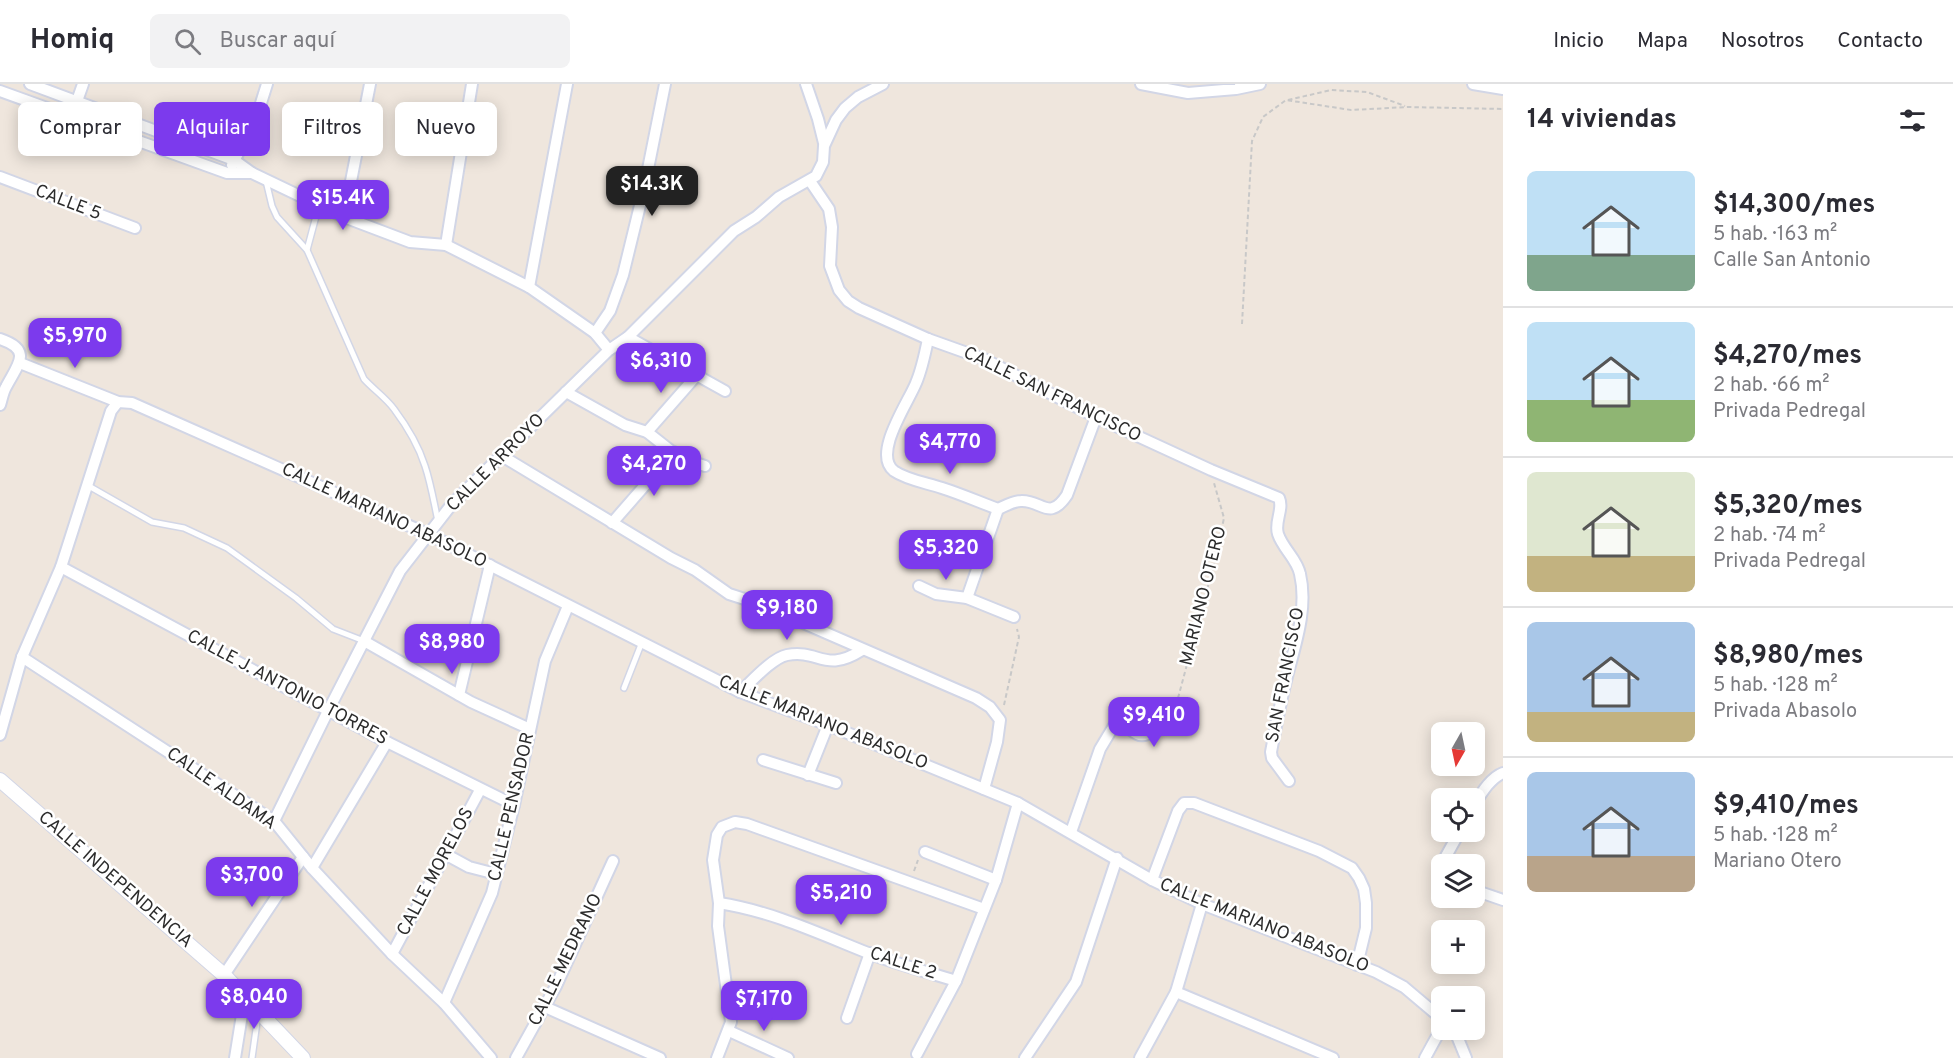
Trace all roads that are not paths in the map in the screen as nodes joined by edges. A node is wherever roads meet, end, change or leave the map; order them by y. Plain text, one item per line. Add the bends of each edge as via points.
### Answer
1 (30, 84) edge
2 (83, 84) edge
3 (267, 84) edge
4 (370, 84) edge
5 (472, 84) edge
6 (567, 84) edge
7 (665, 84) edge
8 (807, 84) edge
9 (883, 84) edge
10 (1260, 84) edge
11 (1473, 84) edge
12 (1147, 85) edge
13 (1503, 89) edge
14 (2, 91) edge
15 (77, 101) junction
16 (824, 146) junction
17 (234, 160) junction
18 (227, 173) junction
19 (252, 173) junction
20 (0, 177) edge
21 (266, 180) junction
22 (810, 181) junction
23 (319, 205) junction
24 (344, 217) junction
25 (135, 228) dead end
26 (446, 245) junction
27 (307, 250) junction
28 (529, 287) junction
29 (595, 333) junction
30 (628, 337) junction
31 (0, 339) edge
32 (928, 339) junction
33 (609, 350) junction
34 (20, 363) junction
35 (697, 375) junction
36 (2, 389) edge
37 (725, 391) dead end
38 (566, 392) junction
39 (118, 402) junction
40 (0, 405) edge
41 (1096, 417) junction
42 (647, 432) junction
43 (674, 452) junction
44 (502, 456) junction
45 (705, 466) dead end
46 (87, 485) junction
47 (1279, 498) joint
48 (998, 509) junction
49 (438, 523) junction
50 (612, 523) junction
51 (430, 535) junction
52 (490, 565) junction
53 (61, 567) junction
54 (919, 586) dead end
55 (967, 598) junction
56 (568, 606) junction
57 (1014, 617) road end
58 (364, 641) junction
59 (642, 642) junction
60 (862, 650) junction
61 (22, 657) junction
62 (624, 688) dead end
63 (740, 692) junction
64 (459, 695) junction
65 (329, 709) junction
66 (1176, 710) road end
67 (828, 725) junction
68 (530, 729) junction
69 (0, 735) edge
70 (387, 742) junction
71 (763, 760) dead end
72 (1503, 773) edge
73 (808, 775) junction
74 (0, 780) edge
75 (1289, 781) dead end
76 (836, 783) dead end
77 (984, 789) junction
78 (1485, 789) edge
79 (480, 790) junction
80 (1018, 803) junction
81 (514, 805) junction
82 (274, 821) junction
83 (1071, 832) junction
84 (925, 852) road end
85 (445, 854) junction
86 (303, 857) junction
87 (1117, 858) junction
88 (613, 861) dead end
89 (312, 868) junction
90 (496, 873) junction
91 (996, 880) junction
92 (1152, 880) junction
93 (1485, 894) edge
94 (1503, 900) edge
95 (719, 903) junction
96 (1202, 904) junction
97 (984, 909) junction
98 (870, 953) junction
99 (392, 954) junction
100 (1357, 965) junction
101 (224, 975) junction
102 (956, 981) junction
103 (1176, 992) junction
104 (245, 996) junction
105 (444, 1003) junction
106 (545, 1007) junction
107 (1431, 1009) edge
108 (259, 1011) junction
109 (848, 1018) dead end
110 (729, 1031) junction
111 (1435, 1040) edge
112 (1459, 1040) edge
113 (917, 1054) dead end
114 (235, 1058) edge
115 (252, 1058) edge
116 (303, 1058) edge
117 (490, 1058) edge
118 (516, 1058) edge
119 (660, 1058) edge
120 (717, 1058) edge
121 (788, 1058) edge
122 (1024, 1058) edge
123 (1140, 1058) edge
124 (1333, 1058) edge
125 (1425, 1058) edge
126 (1466, 1058) edge

1 - 15 street
2 - 15 street
3 - 17 street via 256,119
4 - 24 street
5 - 26 street
6 - 28 street
7 - 29 street via 623,275 610,311
8 - 16 street
9 - 16 street via 844,108
10 - 12 street via 1188,93
11 - 13 street
14 - 18 street
15 - 17 street
16 - 22 street via 820,170
17 - 18 street
17 - 19 street
18 - 19 street
19 - 21 street
20 - 25 street, CALLE 5
21 - 23 street
21 - 27 lane via 277,217
22 - 30 street, CALLE ARROYO via 779,197 734,231
22 - 32 street, CALLE SAN FRANCISCO via 829,209 830,266 839,290 859,308
23 - 24 street
23 - 27 lane
24 - 26 street via 410,242
26 - 28 street
27 - 49 lane via 364,379 402,420 425,466
28 - 29 street
29 - 33 street
30 - 33 street, CALLE ARROYO
30 - 35 street
31 - 34 street via 18,348
32 - 41 street, CALLE SAN FRANCISCO via 984,359
32 - 48 street via 916,384 890,436 887,461 906,477
33 - 38 street, CALLE ARROYO
34 - 36 street
34 - 39 street, CALLE MARIANO ABASOLO
35 - 37 street
35 - 42 street
36 - 40 street
38 - 42 street via 626,425
38 - 44 street, CALLE ARROYO
39 - 46 street via 111,411
39 - 51 street, CALLE MARIANO ABASOLO via 132,403
41 - 47 street, CALLE SAN FRANCISCO
41 - 48 street via 1062,503 1045,509 1022,501
42 - 43 street
43 - 45 street
43 - 50 street
44 - 49 street, CALLE ARROYO via 469,486
44 - 50 street
46 - 53 street
46 - 58 lane via 152,522 184,528 227,549 324,623
47 - 75 street, SAN FRANCISCO via 1278,535 1296,562 1302,598 1271,752
48 - 55 street
49 - 51 street, CALLE ARROYO
50 - 60 street via 729,594
51 - 52 street, CALLE MARIANO ABASOLO
51 - 58 street, CALLE ARROYO via 400,571
52 - 56 street, CALLE MARIANO ABASOLO
52 - 64 street
53 - 61 street
53 - 65 street, CALLE J. ANTONIO TORRES
54 - 55 street via 936,594
55 - 57 street
56 - 59 street, CALLE MARIANO ABASOLO
56 - 68 street, CALLE PENSADOR via 545,661
58 - 64 street
58 - 65 street, CALLE ARROYO
59 - 62 lane
59 - 63 street, CALLE MARIANO ABASOLO
60 - 63 street via 832,662 788,655
60 - 77 street via 990,707 1000,720
61 - 69 street
61 - 82 street, CALLE ALDAMA
63 - 67 street, CALLE MARIANO ABASOLO
64 - 68 street
65 - 70 street, CALLE J. ANTONIO TORRES
65 - 82 street, CALLE ARROYO
66 - 83 street via 1144,736 1121,723 1115,724 1100,749
67 - 73 street
67 - 77 street, CALLE MARIANO ABASOLO
68 - 81 street, CALLE PENSADOR
70 - 79 street, CALLE J. ANTONIO TORRES
70 - 89 street
71 - 73 street
72 - 78 street
73 - 76 street
74 - 101 street, CALLE INDEPENDENCIA
77 - 80 street, CALLE MARIANO ABASOLO
79 - 81 street, CALLE J. ANTONIO TORRES
79 - 85 street, CALLE MORELOS
80 - 83 street, CALLE MARIANO ABASOLO
80 - 91 street
81 - 90 street, CALLE PENSADOR
82 - 86 street, CALLE ALDAMA
83 - 87 street, CALLE MARIANO ABASOLO
84 - 91 street
85 - 90 street via 469,867
85 - 99 street, CALLE MORELOS
86 - 89 street, CALLE ALDAMA
86 - 101 street
87 - 92 street, CALLE MARIANO ABASOLO
87 - 122 street via 1076,982
88 - 106 street, CALLE MEDRANO
89 - 99 street, CALLE ALDAMA
90 - 105 street, CALLE PENSADOR via 487,908
91 - 97 street
92 - 96 street, CALLE MARIANO ABASOLO
92 - 100 street via 1184,803 1194,803 1319,851 1352,868 1364,889 1366,928
93 - 94 street
95 - 97 street via 714,860 717,836 722,827 735,822
95 - 98 street, CALLE 2 via 810,928
95 - 110 street
96 - 100 street, CALLE MARIANO ABASOLO
96 - 103 street
97 - 102 street
98 - 102 street, CALLE 2
98 - 109 street
99 - 105 street, CALLE ALDAMA
100 - 107 street, CALLE MARIANO ABASOLO via 1404,987
101 - 104 street, CALLE INDEPENDENCIA
102 - 113 street
103 - 123 street
103 - 124 street
104 - 108 street, CALLE INDEPENDENCIA
104 - 114 street
105 - 117 street, CALLE ALDAMA
106 - 118 street, CALLE MEDRANO
106 - 119 street
108 - 115 lane
108 - 116 street, CALLE INDEPENDENCIA
110 - 120 street
110 - 121 street
111 - 125 street
112 - 126 street

